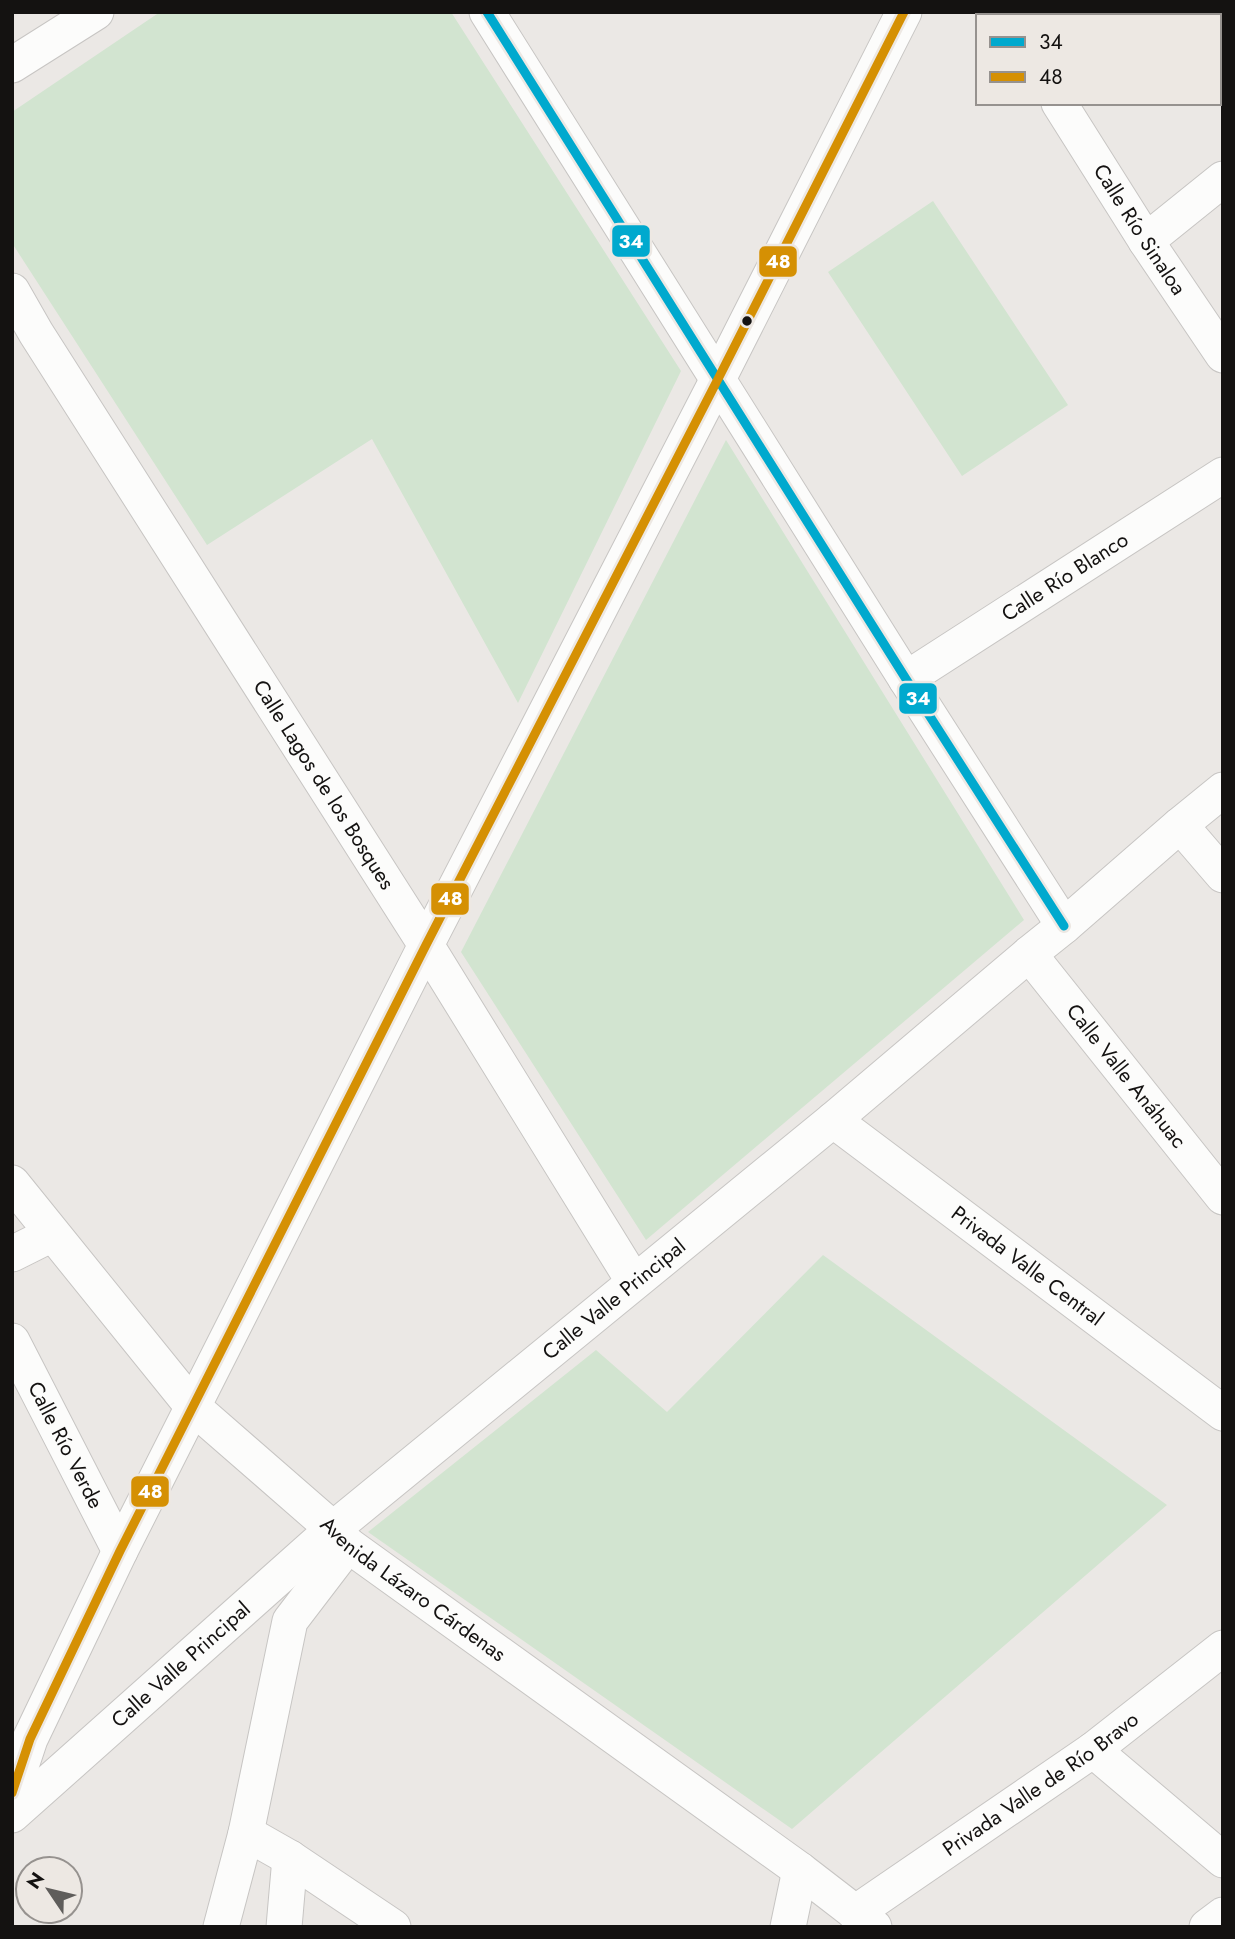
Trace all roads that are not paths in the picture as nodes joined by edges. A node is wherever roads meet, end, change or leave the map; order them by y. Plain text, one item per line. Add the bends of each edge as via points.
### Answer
1 (96, 12) edge
2 (487, 12) edge
3 (904, 12) edge
4 (12, 65) edge
5 (1060, 105) edge
6 (1223, 179) edge
7 (1146, 241) junction
8 (12, 291) edge
9 (24, 343) edge
10 (1223, 355) edge
11 (718, 379) junction
12 (1223, 475) edge
13 (906, 679) junction
14 (1223, 790) edge
15 (1180, 825) junction
16 (1223, 875) edge
17 (1064, 926) junction
18 (426, 945) junction
19 (1029, 954) junction
20 (833, 1119) junction
21 (12, 1183) edge
22 (1223, 1197) edge
23 (52, 1234) junction
24 (12, 1254) edge
25 (634, 1282) junction
26 (12, 1341) edge
27 (193, 1407) junction
28 (1223, 1412) edge
29 (341, 1537) junction
30 (120, 1550) junction
31 (1223, 1648) edge
32 (21, 1725) edge
33 (1093, 1750) junction
34 (12, 1793) edge
35 (12, 1815) edge
36 (246, 1833) junction
37 (290, 1858) junction
38 (1223, 1860) edge
39 (800, 1870) junction
40 (1223, 1915) edge
41 (864, 1920) edge
42 (221, 1927) edge
43 (285, 1927) edge
44 (393, 1927) edge
45 (789, 1927) edge
46 (1207, 1927) edge

1 - 4 street
2 - 11 street
3 - 11 street
5 - 7 street, Calle Río Sinaloa
6 - 7 street
7 - 10 street, Calle Río Sinaloa
8 - 9 street, Calle Lagos de los Bosques
9 - 18 street, Calle Lagos de los Bosques
11 - 13 street
11 - 18 street
12 - 13 street, Calle Río Blanco
13 - 17 street
14 - 15 street, Calle Valle Principal
15 - 16 street
15 - 17 street, Calle Valle Principal
17 - 19 street, Calle Valle Principal
18 - 25 street, Calle Lagos de los Bosques
18 - 27 street
19 - 20 street, Calle Valle Principal
19 - 22 street, Calle Valle Anáhuac
20 - 25 street, Calle Valle Principal
20 - 28 street, Privada Valle Central
21 - 23 street, Avenida Lázaro Cárdenas
23 - 24 street
23 - 27 street, Avenida Lázaro Cárdenas
25 - 29 street, Calle Valle Principal
26 - 30 street, Calle Río Verde
27 - 29 street, Avenida Lázaro Cárdenas
27 - 30 street
29 - 35 street, Calle Valle Principal
29 - 36 street via 290,1621
29 - 39 street, Avenida Lázaro Cárdenas
30 - 32 street
31 - 33 street, Privada Valle de Río Bravo
32 - 34 street
33 - 38 street
33 - 41 street, Privada Valle de Río Bravo
36 - 37 street
36 - 42 street
37 - 43 street
37 - 44 street
39 - 41 street, Avenida Lázaro Cárdenas
39 - 45 street
40 - 46 street

